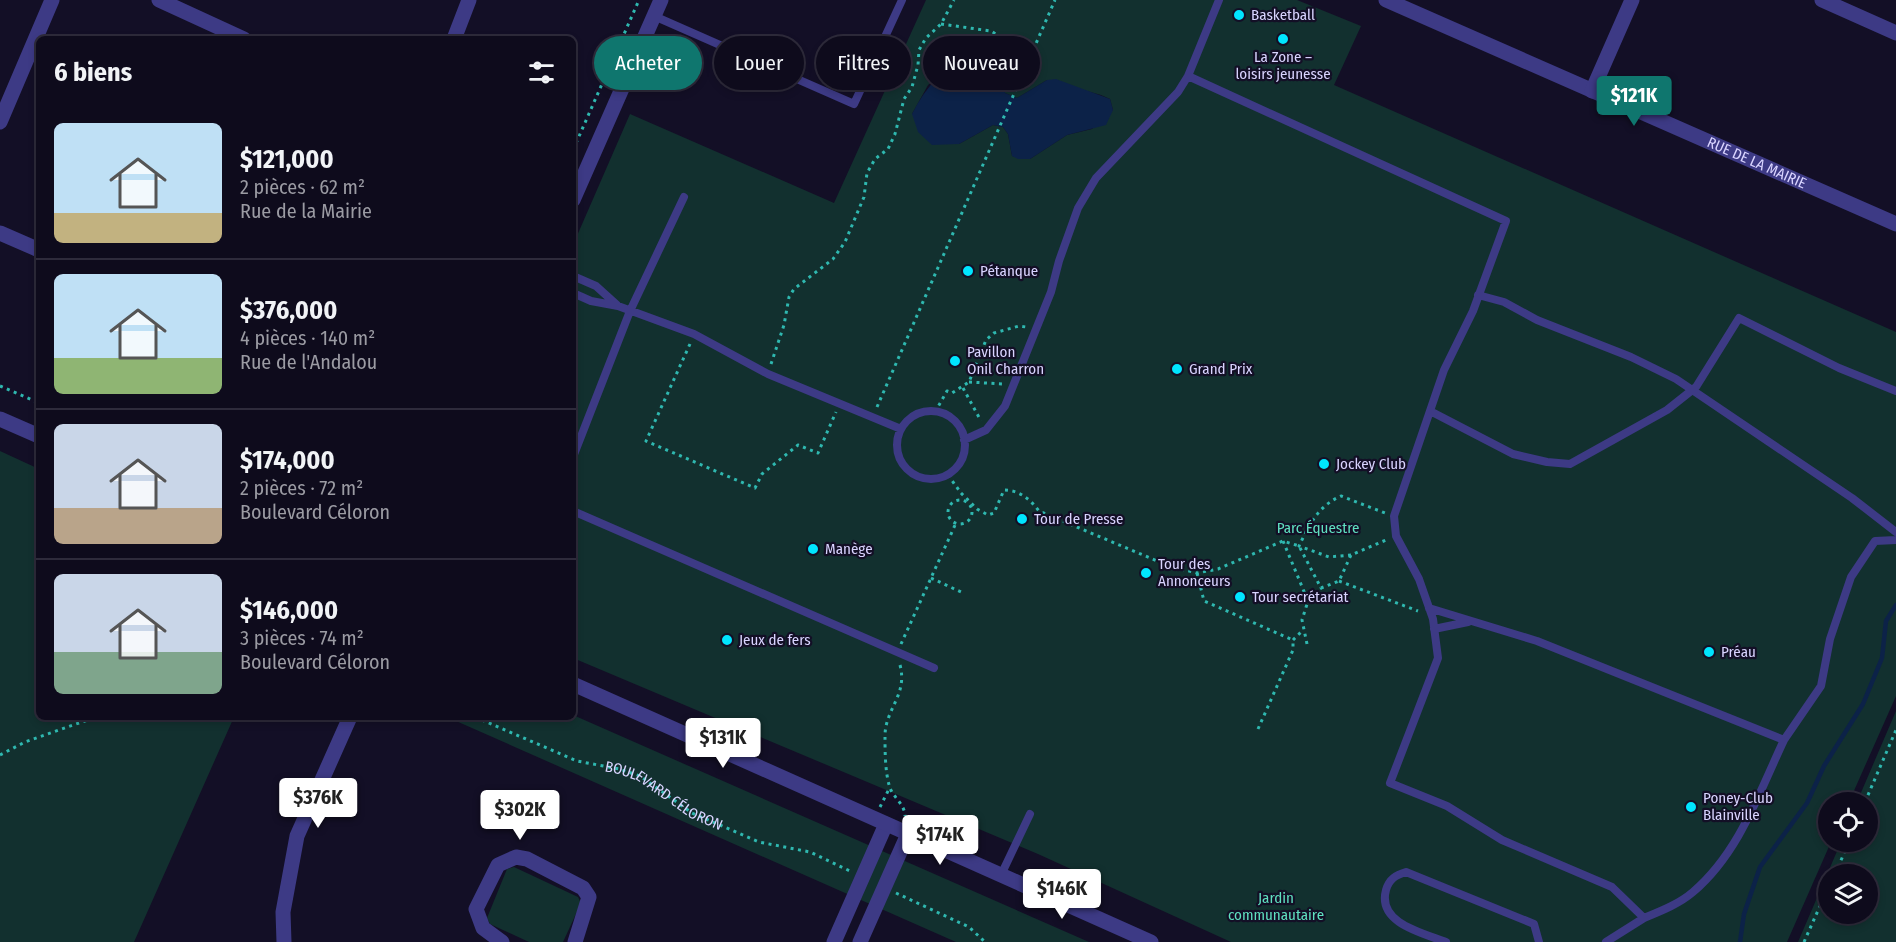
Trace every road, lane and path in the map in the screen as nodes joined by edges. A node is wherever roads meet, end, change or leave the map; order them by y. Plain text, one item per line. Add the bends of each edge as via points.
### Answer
1 (52, 0) edge
2 (159, 0) edge
3 (469, 0) edge
4 (639, 0) edge
5 (661, 0) edge
6 (902, 0) edge
7 (954, 0) edge
8 (1055, 0) edge
9 (1219, 0) edge
10 (1386, 0) edge
11 (1632, 0) edge
12 (1822, 0) edge
13 (654, 16) junction
14 (941, 24) junction
15 (213, 33) edge
16 (1896, 33) edge
17 (37, 36) edge
18 (228, 36) edge
19 (455, 36) edge
20 (999, 36) edge
21 (1040, 36) edge
22 (36, 38) edge
23 (1188, 76) junction
24 (1016, 90) edge
25 (1592, 91) junction
26 (0, 122) edge
27 (576, 143) edge
28 (576, 182) edge
29 (684, 197) dead end
30 (1896, 224) edge
31 (0, 233) edge
32 (36, 249) edge
33 (576, 277) edge
34 (576, 294) edge
35 (1478, 295) junction
36 (618, 306) junction
37 (630, 311) junction
38 (1037, 329) junction
39 (694, 334) junction
40 (768, 374) junction
41 (969, 382) junction
42 (1014, 385) junction
43 (0, 386) edge
44 (963, 388) junction
45 (1691, 391) junction
46 (1896, 391) edge
47 (36, 402) edge
48 (839, 405) junction
49 (1430, 411) junction
50 (935, 412) junction
51 (873, 417) junction
52 (0, 419) edge
53 (902, 429) junction
54 (986, 430) junction
55 (36, 435) edge
56 (964, 440) junction
57 (576, 449) edge
58 (948, 475) junction
59 (961, 494) junction
60 (965, 501) junction
61 (576, 512) edge
62 (1394, 516) junction
63 (1896, 532) edge
64 (1396, 536) junction
65 (1896, 540) edge
66 (1283, 541) junction
67 (1299, 546) junction
68 (1351, 555) junction
69 (1197, 573) junction
70 (931, 578) dead end
71 (1339, 581) junction
72 (1321, 588) junction
73 (961, 592) dead end
74 (1308, 601) junction
75 (1429, 608) junction
76 (1432, 616) junction
77 (1470, 622) junction
78 (1434, 629) junction
79 (1303, 631) junction
80 (1293, 640) junction
81 (1307, 644) dead end
82 (934, 668) dead end
83 (576, 685) edge
84 (87, 720) edge
85 (349, 720) edge
86 (482, 720) edge
87 (1258, 729) dead end
88 (1896, 729) edge
89 (1784, 740) junction
90 (0, 754) edge
91 (1869, 792) edge
92 (880, 806) dead end
93 (1030, 814) dead end
94 (905, 816) dead end
95 (886, 824) junction
96 (908, 834) junction
97 (851, 872) dead end
98 (1001, 875) junction
99 (891, 891) dead end
100 (1818, 910) edge
101 (1644, 918) junction
102 (284, 942) edge
103 (502, 942) edge
104 (575, 942) edge
105 (834, 942) edge
106 (860, 942) edge
107 (986, 942) edge
108 (1151, 942) edge
109 (1446, 942) edge
110 (1539, 942) edge
111 (1606, 942) edge
112 (1804, 942) edge

1 - 17 street
2 - 15 street
3 - 19 street
4 - 27 path
5 - 13 street
6 - 13 lane via 854,104
7 - 14 path
8 - 21 path
9 - 23 lane
10 - 25 street, RUE DE LA MAIRIE
11 - 25 street
12 - 16 street
13 - 28 street
14 - 20 path via 991,31
14 - 40 path via 919,50 912,87 901,107 895,134 867,173 864,197 845,242 833,259 789,297
15 - 18 street
22 - 26 street
23 - 35 lane via 1506,221
23 - 38 lane via 1178,92 1096,177 1078,208
24 - 51 path
25 - 30 street, RUE DE LA MAIRIE
29 - 37 lane
31 - 32 street
33 - 36 lane via 597,286
34 - 36 lane
35 - 45 lane via 1504,302 1537,320 1631,357
35 - 49 lane
36 - 37 lane
37 - 39 lane
37 - 57 lane
38 - 41 path via 1019,326 994,333 986,340
38 - 42 lane
39 - 40 lane
39 - 48 path via 646,441 755,488 762,474 798,445 818,453
40 - 48 lane
41 - 42 path
41 - 44 path
42 - 54 lane via 1005,406
43 - 47 path
44 - 50 path via 947,391
44 - 54 path
45 - 46 lane via 1738,318 1839,368
45 - 49 lane via 1667,410 1570,464 1513,454
45 - 63 lane via 1844,492
48 - 51 lane
49 - 62 lane
50 - 53 lane via 916,415
50 - 56 lane via 955,421
51 - 53 lane
52 - 55 street
53 - 58 lane via 898,450 908,470 927,479
54 - 56 lane
56 - 58 lane via 962,460
58 - 59 path
59 - 60 path
59 - 69 path via 988,515 994,513 1004,490 1009,490 1032,501 1039,511 1169,566
60 - 60 path via 972,508 972,516 964,524 954,523 949,508 956,501
61 - 82 lane
62 - 64 lane
62 - 67 path via 1341,496 1326,503
64 - 68 path
64 - 75 lane
65 - 89 lane via 1875,541 1851,577 1830,639 1821,686
66 - 67 path
66 - 69 path via 1218,569
66 - 74 path
67 - 68 path via 1329,557
67 - 72 path
68 - 71 path
69 - 80 path via 1204,601
70 - 73 path
71 - 72 path
71 - 76 path
72 - 74 path
74 - 79 path
75 - 76 lane
75 - 77 lane
76 - 78 lane
77 - 78 lane
77 - 89 lane via 1537,641
78 - 101 lane via 1438,658 1390,783 1447,806 1502,840 1612,887
79 - 80 path
79 - 81 path
80 - 87 path via 1293,650
83 - 95 street
84 - 90 path
85 - 102 street via 297,836 283,912
86 - 97 path, BOULEVARD CÉLORON via 577,761 640,776 692,813 759,843 810,852
88 - 91 path
89 - 101 lane via 1739,837 1721,860 1693,892
92 - 94 path via 890,787
93 - 98 lane
95 - 96 street
95 - 105 street
96 - 98 street
96 - 106 street
98 - 108 street
99 - 107 path via 969,927
100 - 112 path
101 - 111 lane
103 - 104 street via 483,928 476,909 498,865 516,857 583,888 589,897
109 - 110 lane via 1401,924 1390,915 1385,900 1395,875 1406,872 1534,924

